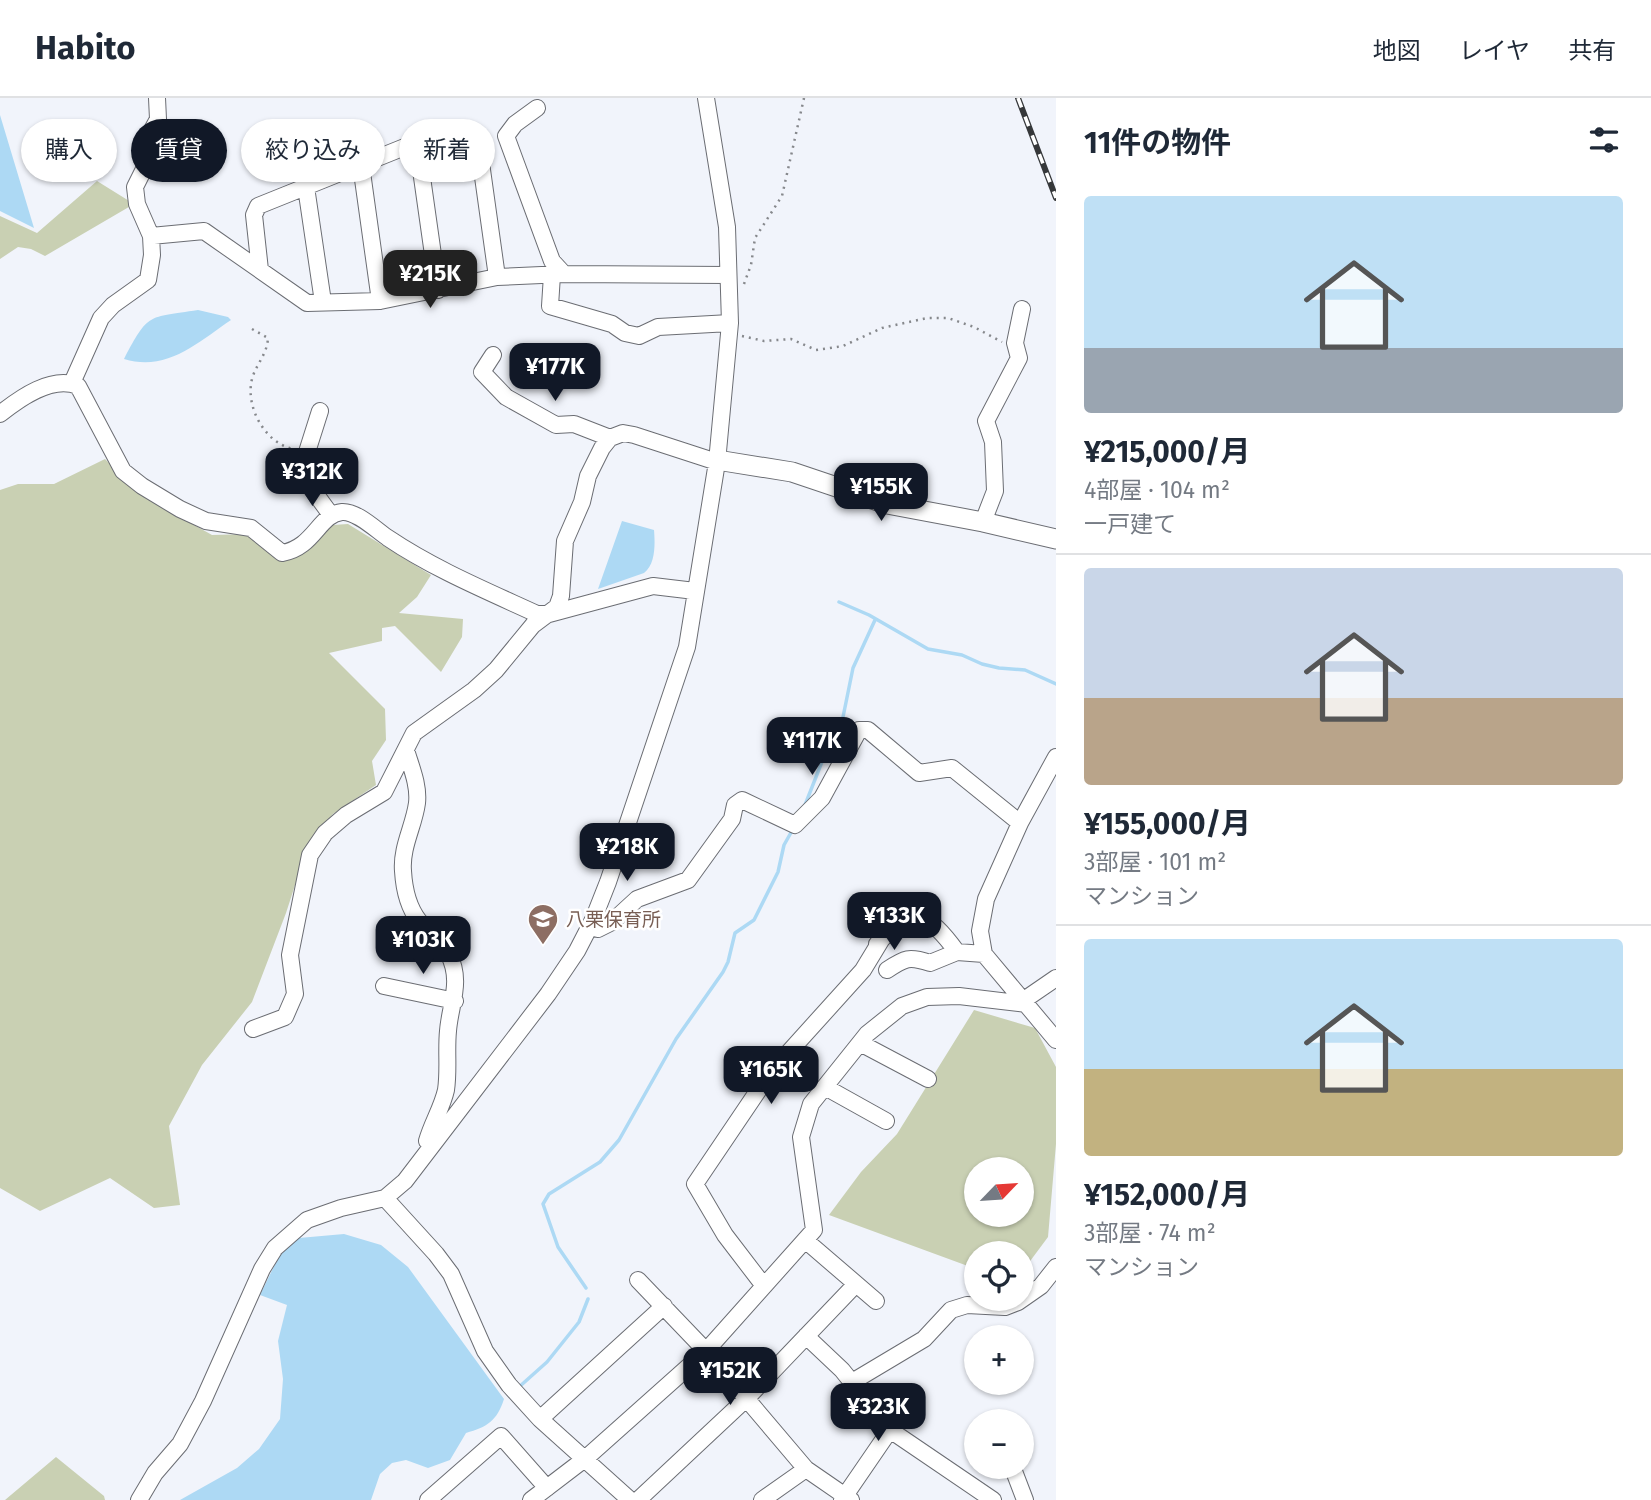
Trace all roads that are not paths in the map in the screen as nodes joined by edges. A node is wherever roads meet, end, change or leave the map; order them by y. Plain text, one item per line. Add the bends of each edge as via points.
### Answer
1 (157, 98) edge
2 (706, 98) edge
3 (537, 108) dead end
4 (318, 182) edge
5 (363, 182) edge
6 (423, 182) edge
7 (484, 182) edge
8 (306, 187) junction
9 (151, 236) junction
10 (260, 270) junction
11 (558, 274) junction
12 (728, 275) junction
13 (497, 277) junction
14 (438, 290) junction
15 (380, 301) junction
16 (323, 302) junction
17 (1022, 309) dead end
18 (729, 328) junction
19 (493, 355) dead end
20 (72, 383) junction
21 (320, 411) dead end
22 (0, 414) edge
23 (610, 438) junction
24 (717, 461) junction
25 (331, 515) junction
26 (984, 522) junction
27 (1056, 539) edge
28 (695, 591) junction
29 (549, 614) junction
30 (406, 750) junction
31 (1056, 757) edge
32 (1020, 824) junction
33 (589, 927) junction
34 (883, 937) junction
35 (957, 952) junction
36 (984, 954) junction
37 (887, 970) dead end
38 (1056, 978) edge
39 (384, 986) dead end
40 (836, 986) dead end
41 (455, 1001) junction
42 (1026, 1002) junction
43 (253, 1029) dead end
44 (1056, 1040) edge
45 (860, 1043) junction
46 (928, 1079) dead end
47 (825, 1087) junction
48 (886, 1121) dead end
49 (425, 1154) junction
50 (385, 1198) junction
51 (805, 1240) junction
52 (1056, 1267) edge
53 (638, 1280) dead end
54 (856, 1284) junction
55 (764, 1286) junction
56 (876, 1301) dead end
57 (663, 1306) junction
58 (806, 1336) junction
59 (706, 1351) junction
60 (852, 1382) junction
61 (747, 1398) junction
62 (540, 1419) junction
63 (890, 1430) junction
64 (586, 1458) junction
65 (806, 1469) junction
66 (1017, 1479) edge
67 (547, 1488) junction
68 (846, 1499) edge
69 (139, 1500) edge
70 (428, 1500) edge
71 (531, 1500) edge
72 (630, 1500) edge
73 (638, 1500) edge
74 (762, 1500) edge
75 (993, 1500) edge
76 (1025, 1500) edge

1 - 9 street via 158,119 146,139 148,161 135,187
2 - 12 street via 727,227
3 - 11 street via 506,136
4 - 8 street
5 - 15 street
6 - 14 street
7 - 13 street
8 - 10 street via 258,206 254,215
8 - 16 street
9 - 10 street via 204,231
9 - 20 street via 148,280 101,318
10 - 16 street via 307,303
11 - 12 street
11 - 13 street
11 - 18 street via 550,306 612,324 625,333 639,336 658,327
12 - 18 street
13 - 14 street
14 - 15 street
15 - 16 street
17 - 26 street via 1015,343 1019,358 986,421 993,442 995,491
18 - 24 street
19 - 23 street via 482,372 506,397 556,425 574,424
20 - 22 street via 38,390
20 - 25 street via 78,386 123,471 180,509 206,521 251,528 282,553 301,548
21 - 25 street via 307,452 312,489
23 - 24 street via 634,435
23 - 29 street via 588,476 565,541 561,596
24 - 26 street via 792,472 887,504
24 - 28 street
25 - 29 street via 344,512 356,516 440,568 537,614
26 - 27 street
28 - 29 street via 653,586
28 - 33 street via 687,647
29 - 30 street via 533,625 474,691 414,733
30 - 41 street via 417,787 402,868 408,901 418,920 450,956
30 - 43 street via 384,792 346,815 325,833 310,855 290,955 295,994 285,1017
31 - 32 street
32 - 33 street via 952,768 919,773 868,730 859,730 822,798 795,825 742,800 688,880 637,899 598,929
32 - 36 street via 986,899 980,931
33 - 49 street via 548,994
34 - 35 street via 913,916 928,920
34 - 40 street
34 - 55 street via 863,970 770,1073 695,1184
35 - 36 street
35 - 37 street via 930,963 903,959
36 - 42 street
38 - 42 street
39 - 41 street
41 - 49 street via 448,1030 445,1091
42 - 44 street
42 - 45 street via 927,997 902,1006
45 - 46 street
45 - 47 street
47 - 48 street
47 - 51 street via 811,1104 801,1137 814,1230
49 - 50 street
50 - 62 street via 451,1274 485,1351
50 - 69 street via 307,1220 275,1248 180,1444
51 - 54 street
51 - 55 street
52 - 60 street via 1041,1286 1018,1302 951,1310 924,1339
53 - 57 street
54 - 56 street
54 - 58 street
55 - 59 street
57 - 59 street
57 - 62 street
58 - 60 street
58 - 61 street
59 - 61 street
59 - 64 street
60 - 63 street
61 - 65 street
61 - 73 street
62 - 64 street
63 - 68 street
63 - 75 street
64 - 67 street
64 - 72 street
65 - 68 street
65 - 74 street
66 - 76 street
67 - 70 street via 501,1436
67 - 71 street

